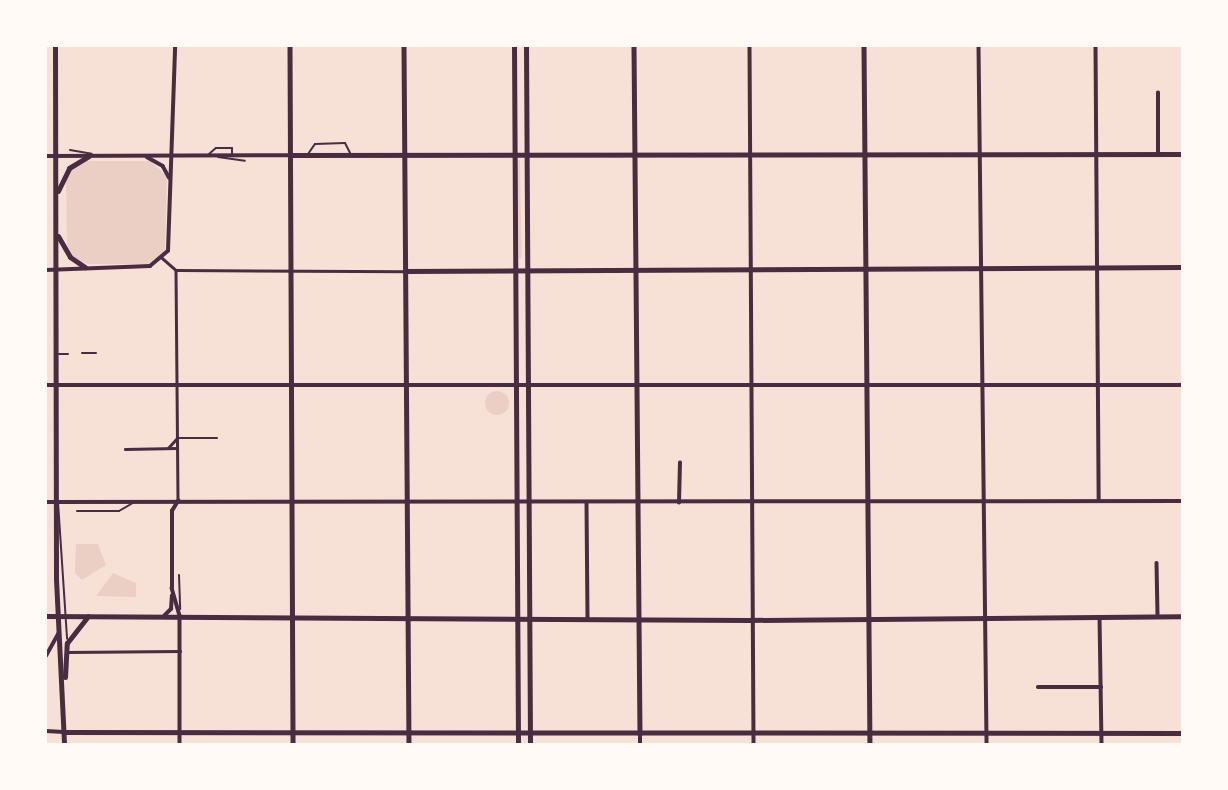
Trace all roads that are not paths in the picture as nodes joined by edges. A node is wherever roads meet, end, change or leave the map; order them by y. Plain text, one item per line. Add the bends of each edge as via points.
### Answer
1 (55, 46) edge
2 (175, 46) edge
3 (290, 46) edge
4 (404, 46) edge
5 (514, 46) edge
6 (526, 46) edge
7 (634, 46) edge
8 (750, 46) edge
9 (864, 46) edge
10 (979, 46) edge
11 (1096, 46) edge
12 (1158, 93) dead end
13 (69, 150) dead end
14 (634, 151) junction
15 (751, 152) junction
16 (480, 153) junction
17 (514, 153) junction
18 (526, 153) junction
19 (865, 153) junction
20 (980, 153) junction
21 (1097, 153) junction
22 (404, 154) junction
23 (1158, 154) junction
24 (1182, 154) edge
25 (172, 155) junction
26 (208, 155) junction
27 (214, 155) junction
28 (232, 155) junction
29 (290, 155) junction
30 (308, 155) junction
31 (351, 155) junction
32 (46, 156) edge
33 (56, 156) junction
34 (92, 156) junction
35 (143, 156) junction
36 (245, 161) dead end
37 (480, 163) dead end
38 (169, 182) junction
39 (56, 197) junction
40 (57, 234) junction
41 (161, 257) junction
42 (85, 267) junction
43 (981, 267) junction
44 (1098, 267) junction
45 (1182, 267) edge
46 (751, 268) junction
47 (866, 268) junction
48 (46, 270) edge
49 (57, 270) junction
50 (635, 270) junction
51 (176, 271) junction
52 (290, 271) junction
53 (405, 271) junction
54 (514, 271) junction
55 (526, 271) junction
56 (82, 353) dead end
57 (96, 353) dead end
58 (58, 354) junction
59 (68, 354) dead end
60 (982, 384) junction
61 (1098, 384) junction
62 (46, 385) edge
63 (58, 385) junction
64 (177, 385) junction
65 (639, 385) junction
66 (752, 385) junction
67 (866, 385) junction
68 (1182, 385) edge
69 (291, 386) junction
70 (406, 386) junction
71 (515, 386) junction
72 (527, 386) junction
73 (177, 438) junction
74 (217, 438) dead end
75 (168, 448) junction
76 (177, 448) junction
77 (125, 449) dead end
78 (680, 463) dead end
79 (58, 501) junction
80 (137, 501) junction
81 (162, 501) junction
82 (178, 501) junction
83 (1099, 501) junction
84 (1182, 501) edge
85 (46, 502) edge
86 (291, 502) junction
87 (407, 502) junction
88 (867, 502) junction
89 (983, 502) junction
90 (516, 503) junction
91 (528, 503) junction
92 (587, 503) junction
93 (639, 503) junction
94 (680, 503) junction
95 (753, 503) junction
96 (78, 511) dead end
97 (172, 511) junction
98 (1157, 563) dead end
99 (179, 575) dead end
100 (172, 588) junction
101 (46, 616) edge
102 (57, 616) junction
103 (67, 616) junction
104 (88, 616) junction
105 (1182, 616) edge
106 (164, 617) junction
107 (180, 617) junction
108 (292, 617) junction
109 (1100, 617) junction
110 (1158, 617) junction
111 (408, 618) junction
112 (985, 618) junction
113 (518, 619) junction
114 (529, 619) junction
115 (588, 619) junction
116 (869, 619) junction
117 (639, 620) junction
118 (754, 620) junction
119 (59, 629) junction
120 (67, 643) junction
121 (180, 651) junction
122 (67, 652) junction
123 (46, 656) edge
124 (64, 684) junction
125 (1038, 687) dead end
126 (1101, 687) junction
127 (46, 731) edge
128 (64, 732) junction
129 (180, 733) junction
130 (293, 733) junction
131 (409, 733) junction
132 (518, 733) junction
133 (530, 733) junction
134 (1182, 733) edge
135 (640, 734) junction
136 (1102, 734) junction
137 (754, 735) junction
138 (986, 735) junction
139 (870, 736) junction
140 (64, 744) edge
141 (180, 744) edge
142 (293, 744) edge
143 (409, 744) edge
144 (518, 744) edge
145 (530, 744) edge
146 (640, 744) edge
147 (754, 744) edge
148 (870, 744) edge
149 (987, 744) edge
150 (1102, 744) edge

1 - 33 main road
2 - 25 street
3 - 29 street
4 - 22 street
5 - 17 main road
6 - 18 main road
7 - 14 street
8 - 15 street
9 - 19 street
10 - 20 street
11 - 21 street
12 - 23 street
13 - 34 lane
14 - 15 street
14 - 18 street
14 - 50 street
15 - 19 street
15 - 46 street
16 - 17 street
16 - 22 street
16 - 37 lane
17 - 18 street
17 - 54 main road
18 - 55 main road
19 - 20 street
19 - 47 street
20 - 21 street
20 - 43 street
21 - 23 street
21 - 44 street
22 - 31 street
22 - 53 street
23 - 24 street
25 - 26 street
25 - 35 street
25 - 38 street
26 - 27 street
26 - 28 lane via 216,148 232,148
27 - 28 street
27 - 36 lane
28 - 29 street
29 - 30 street
29 - 52 street
30 - 31 street
30 - 31 lane via 315,144 345,143
32 - 33 street
33 - 34 street
33 - 39 main road
34 - 35 street
34 - 39 main road via 69,168
35 - 38 street via 163,166
38 - 41 street via 169,246
39 - 40 main road
40 - 42 main road via 70,257
40 - 49 main road
41 - 42 street via 148,267
41 - 51 street
42 - 49 street
43 - 44 street
43 - 47 street
43 - 60 street
44 - 45 street
44 - 61 street
46 - 47 street
46 - 50 street
46 - 66 street
47 - 67 street
48 - 49 street
49 - 58 main road
50 - 55 street
50 - 65 street
51 - 52 street
51 - 64 street
52 - 53 street
52 - 69 street
53 - 54 street
53 - 70 street
54 - 55 street
54 - 71 main road
55 - 72 main road
56 - 57 lane
58 - 59 lane
58 - 63 main road
60 - 61 street
60 - 67 street
60 - 89 street
61 - 68 street
61 - 83 street
62 - 63 street
63 - 64 street
63 - 79 main road
64 - 69 street
64 - 73 street
65 - 66 street
65 - 72 street
65 - 93 street
66 - 67 street
66 - 95 street
67 - 88 street
69 - 70 street
69 - 86 street
70 - 71 street
70 - 87 street
71 - 72 street
71 - 90 main road
72 - 91 main road
73 - 74 street
73 - 75 street
73 - 76 street
75 - 76 street
75 - 77 street
76 - 82 street
78 - 94 street
79 - 80 street
79 - 85 street
79 - 102 main road
79 - 103 lane
80 - 81 street
80 - 96 lane via 118,511
81 - 82 street
81 - 97 street
82 - 86 street
82 - 97 street
83 - 84 street
83 - 89 street
86 - 87 street
86 - 108 street
87 - 90 street
87 - 111 street
88 - 89 street
88 - 95 street
88 - 116 street
89 - 112 street
90 - 91 street
90 - 113 main road
91 - 92 street
91 - 114 main road
92 - 93 street
92 - 115 street
93 - 94 street
93 - 117 street
94 - 95 street
95 - 118 street
97 - 100 street
98 - 110 street
99 - 107 lane
100 - 106 street via 172,606
100 - 107 street
101 - 102 street
102 - 103 street
102 - 119 main road
103 - 104 street
103 - 120 lane
104 - 106 street
104 - 120 main road
105 - 110 street
106 - 107 street
107 - 108 street
107 - 121 street
108 - 111 street
108 - 130 street
109 - 110 street
109 - 112 street
109 - 126 street
111 - 113 street
111 - 131 street
112 - 116 street
112 - 138 street
113 - 114 street
113 - 132 main road
114 - 115 street
114 - 133 main road
115 - 117 street
116 - 118 street
116 - 139 street
117 - 118 street
117 - 135 street
118 - 137 street
119 - 123 street
119 - 124 main road
120 - 122 main road
121 - 122 street
121 - 129 street
122 - 124 main road
124 - 128 main road
125 - 126 street
126 - 136 street
127 - 128 street
128 - 129 street
128 - 140 main road
129 - 130 street
129 - 141 street
130 - 131 street
130 - 142 street
131 - 132 street
131 - 143 street
132 - 133 street
132 - 144 main road
133 - 135 street
133 - 145 main road
134 - 136 street
135 - 137 street
135 - 146 street
136 - 138 street
136 - 150 street
137 - 139 street
137 - 147 street
138 - 139 street
138 - 149 street
139 - 148 street

